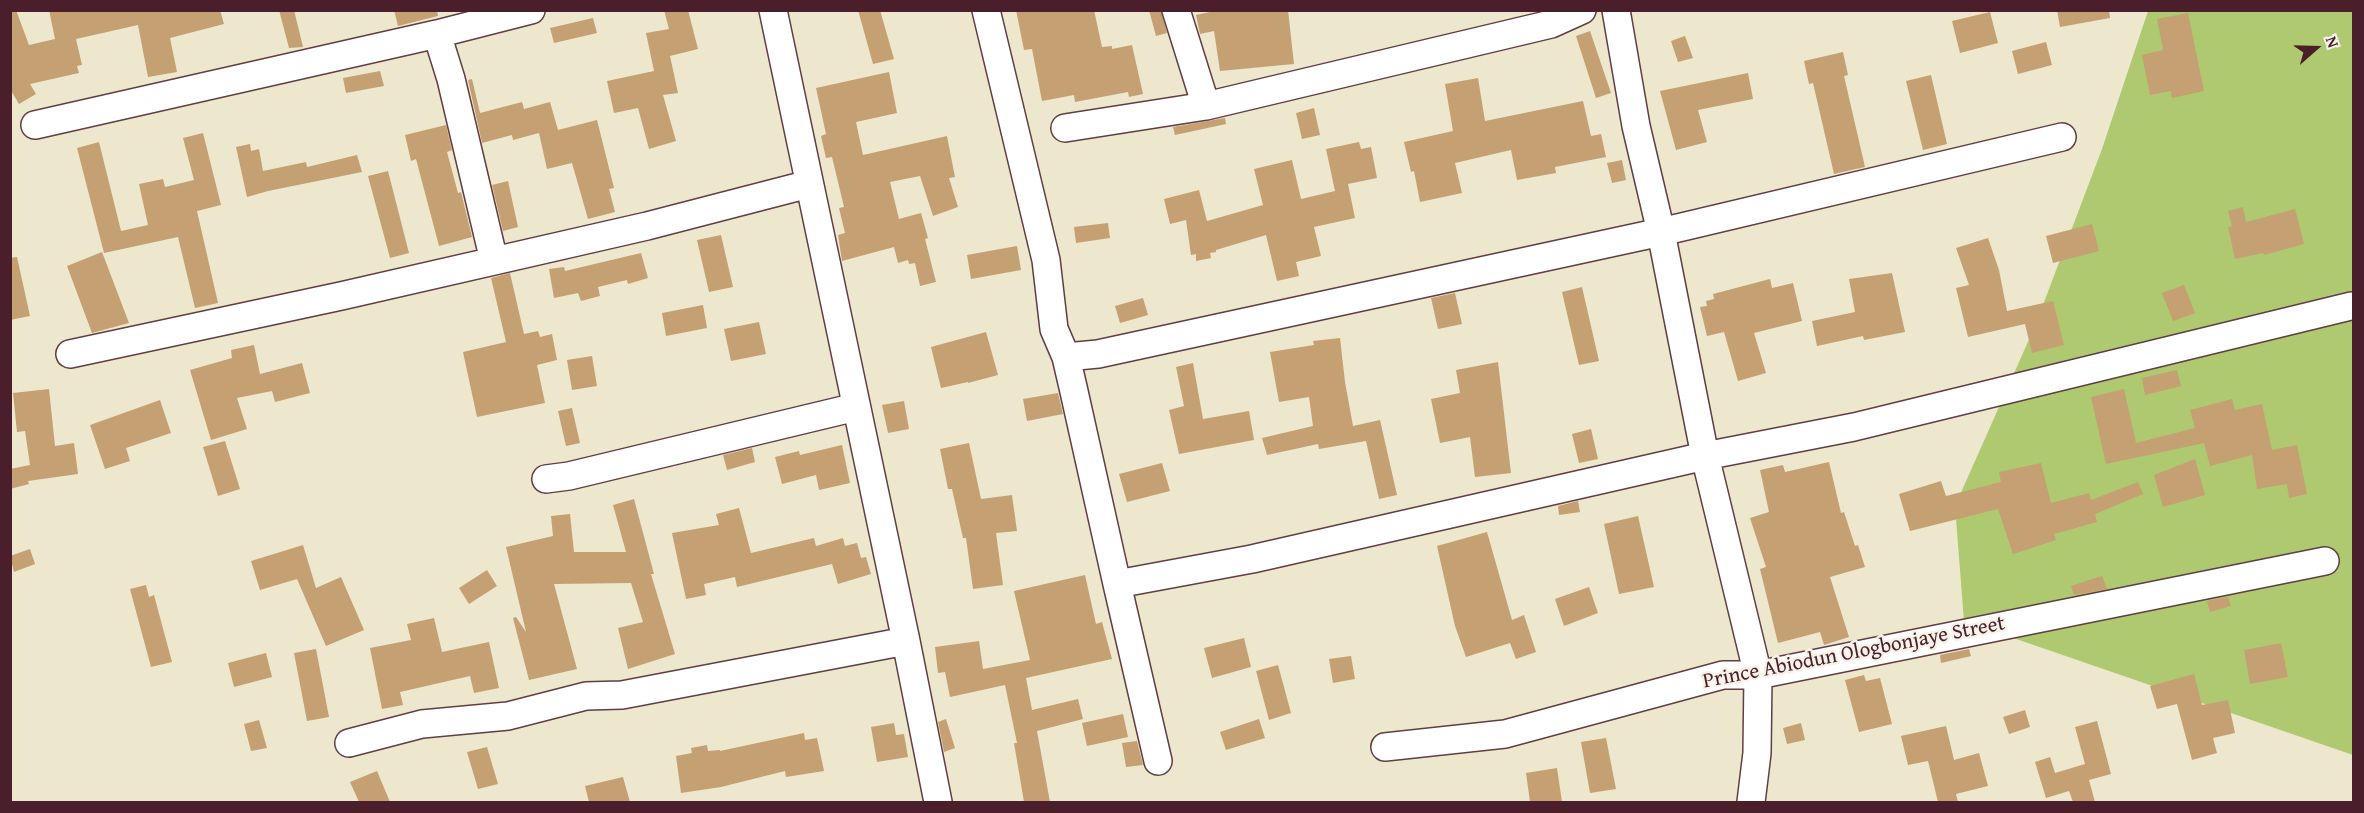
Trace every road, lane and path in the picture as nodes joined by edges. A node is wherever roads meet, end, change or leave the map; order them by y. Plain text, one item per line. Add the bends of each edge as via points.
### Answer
1 (531, 10) edge
2 (773, 10) edge
3 (986, 10) edge
4 (1176, 10) edge
5 (1582, 10) edge
6 (1616, 10) edge
7 (437, 34) junction
8 (1206, 106) junction
9 (35, 125) dead end
10 (1065, 128) dead end
11 (2062, 137) dead end
12 (809, 184) junction
13 (1661, 232) junction
14 (494, 261) junction
15 (2351, 306) dead end
16 (70, 354) dead end
17 (1066, 357) junction
18 (856, 407) junction
19 (1705, 456) junction
20 (546, 479) dead end
21 (2325, 561) dead end
22 (1117, 584) junction
23 (906, 640) junction
24 (1758, 675) junction
25 (350, 743) dead end
26 (1385, 747) dead end
27 (1158, 762) dead end
28 (938, 802) edge
29 (1751, 802) edge

1 - 7 street
2 - 12 street
3 - 17 street via 1046,260 1054,329
4 - 8 street
5 - 8 street via 1551,24
6 - 13 street via 1636,126
7 - 9 street
7 - 14 street
8 - 10 street
11 - 13 street
12 - 14 street
12 - 18 street
13 - 17 street via 1098,354
13 - 19 street
14 - 16 street
15 - 19 street via 1854,427
17 - 22 street
18 - 20 street
18 - 23 street
19 - 22 street via 1252,559
19 - 24 street
21 - 24 street, Prince Abiodun Ologbonjaye Street
22 - 27 street
23 - 25 street via 622,695 586,696 508,716 422,724
23 - 28 street
24 - 26 street, Prince Abiodun Ologbonjaye Street via 1724,675 1504,734
24 - 29 street via 1757,753

